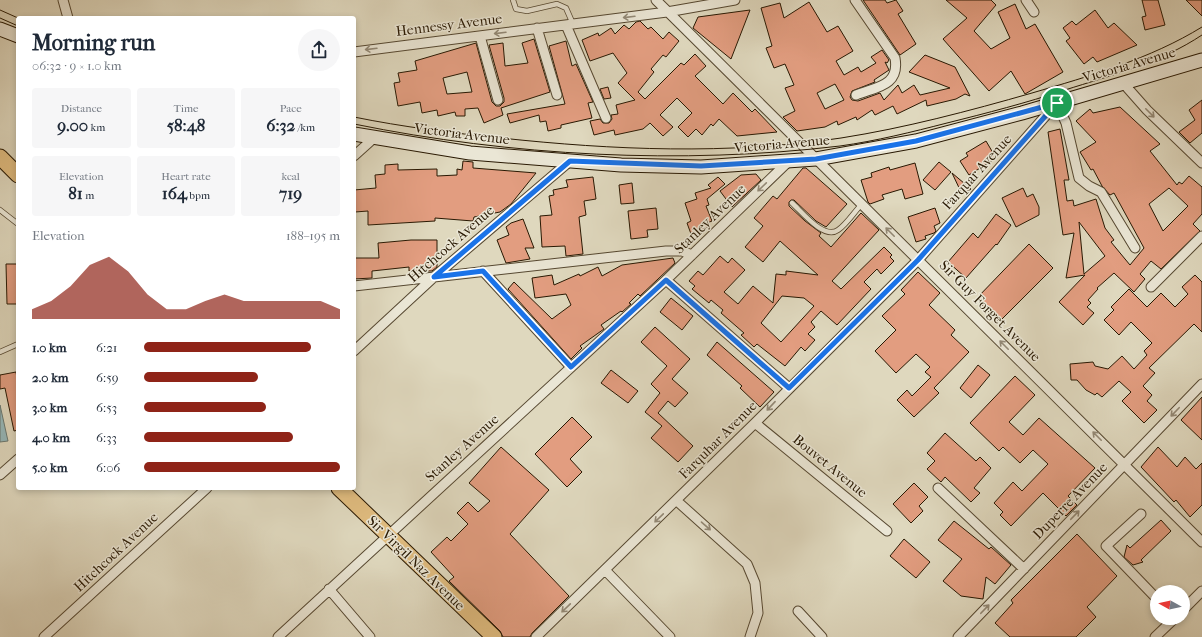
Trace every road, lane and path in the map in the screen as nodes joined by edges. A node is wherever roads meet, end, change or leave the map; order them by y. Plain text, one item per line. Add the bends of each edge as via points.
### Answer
1 (63, 0) edge
2 (513, 0) edge
3 (731, 0) edge
4 (855, 0) edge
5 (1026, 0) edge
6 (658, 1) edge
7 (668, 12) junction
8 (1034, 12) dead end
9 (67, 16) edge
10 (570, 24) junction
11 (537, 28) junction
12 (0, 29) edge
13 (16, 35) edge
14 (480, 36) junction
15 (356, 52) edge
16 (1202, 60) edge
17 (1124, 84) junction
18 (557, 95) dead end
19 (856, 95) dead end
20 (498, 100) dead end
21 (1057, 103) junction
22 (606, 118) dead end
23 (356, 134) edge
24 (374, 138) junction
25 (356, 154) edge
26 (0, 158) edge
27 (816, 159) junction
28 (790, 160) junction
29 (570, 161) junction
30 (1202, 163) edge
31 (16, 173) edge
32 (792, 203) dead end
33 (862, 204) junction
34 (0, 210) edge
35 (16, 222) edge
36 (1202, 236) edge
37 (1135, 248) dead end
38 (692, 256) junction
39 (918, 260) junction
40 (483, 271) junction
41 (434, 277) junction
42 (666, 280) junction
43 (356, 286) edge
44 (1152, 287) dead end
45 (16, 345) edge
46 (356, 349) edge
47 (0, 352) edge
48 (571, 367) junction
49 (1202, 384) edge
50 (789, 388) junction
51 (755, 423) junction
52 (16, 461) edge
53 (1124, 464) junction
54 (0, 475) edge
55 (938, 488) dead end
56 (204, 490) edge
57 (341, 490) edge
58 (677, 501) junction
59 (1141, 514) dead end
60 (886, 531) dead end
61 (387, 535) junction
62 (1202, 542) edge
63 (1024, 569) junction
64 (605, 570) junction
65 (329, 589) junction
66 (1202, 591) edge
67 (1150, 592) edge
68 (1190, 603) edge
69 (798, 611) dead end
70 (1168, 625) edge
71 (44, 637) edge
72 (278, 637) edge
73 (370, 637) edge
74 (494, 637) edge
75 (536, 637) edge
76 (670, 637) edge
77 (750, 637) edge
78 (822, 637) edge
79 (958, 637) edge
80 (1155, 637) edge

1 - 9 street
2 - 10 lane via 516,9 527,11 558,4 566,8
3 - 7 street, Hennessy Avenue
4 - 19 street via 895,58 896,66 895,74 889,82
5 - 8 street
6 - 7 street, Sir Guy Forget Avenue
7 -> 10 street, Hennessy Avenue
7 - 27 street, Sir Guy Forget Avenue
10 - 11 street, Hennessy Avenue
10 - 22 street
11 -> 14 street, Hennessy Avenue
11 - 18 street
12 - 13 main road
14 -> 15 street, Hennessy Avenue
14 - 20 street
16 - 17 main road, Victoria Avenue
17 - 21 main road, Victoria Avenue
17 -> 30 street
21 - 27 main road, Victoria Avenue via 916,141
21 - 37 street via 1066,123 1079,178 1101,192
21 - 39 street, Farquar Avenue
23 - 24 main road, Victoria Avenue
24 - 25 street
24 - 29 main road, Victoria Avenue via 470,153
26 - 31 main road
27 - 28 main road, Victoria Avenue
27 - 33 street, Sir Guy Forget Avenue
28 - 29 main road, Victoria Avenue via 701,166
28 -> 38 street, Stanley Avenue
29 - 41 street, Hitchcock Avenue
32 - 33 lane via 822,231 830,232 837,231
39 -> 33 street, Sir Guy Forget Avenue
34 - 35 lane
36 - 44 street
38 - 40 street via 682,251 666,251
38 - 42 street, Stanley Avenue
39 - 50 street, Farquhar Avenue
53 -> 39 street, Sir Guy Forget Avenue
40 - 41 street
40 - 48 street
41 - 43 street
41 - 46 street, Hitchcock Avenue
42 - 48 street, Stanley Avenue
42 - 50 street
45 - 47 lane
48 - 61 street, Stanley Avenue
49 -> 53 street, Duperre Avenue
50 -> 51 street, Farquhar Avenue
51 - 58 street, Farquhar Avenue
51 - 60 street, Bouvet Avenue
52 - 54 street
53 - 62 street, Sir Guy Forget Avenue
63 -> 53 street, Duperre Avenue
55 - 63 street
56 - 71 street, Hitchcock Avenue
57 - 61 main road, Sir Virgil Naz Avenue
58 -> 64 street, Farquhar Avenue
58 -> 77 street via 747,564 755,583 758,613
59 - 67 street via 1106,546
61 - 65 street, Stanley Avenue
61 - 74 main road, Sir Virgil Naz Avenue
79 -> 63 street, Duperre Avenue
64 -> 75 street, Farquhar Avenue
64 - 76 street
65 - 72 street, Stanley Avenue
65 - 73 street
66 - 68 street
69 - 78 street
70 - 80 street

